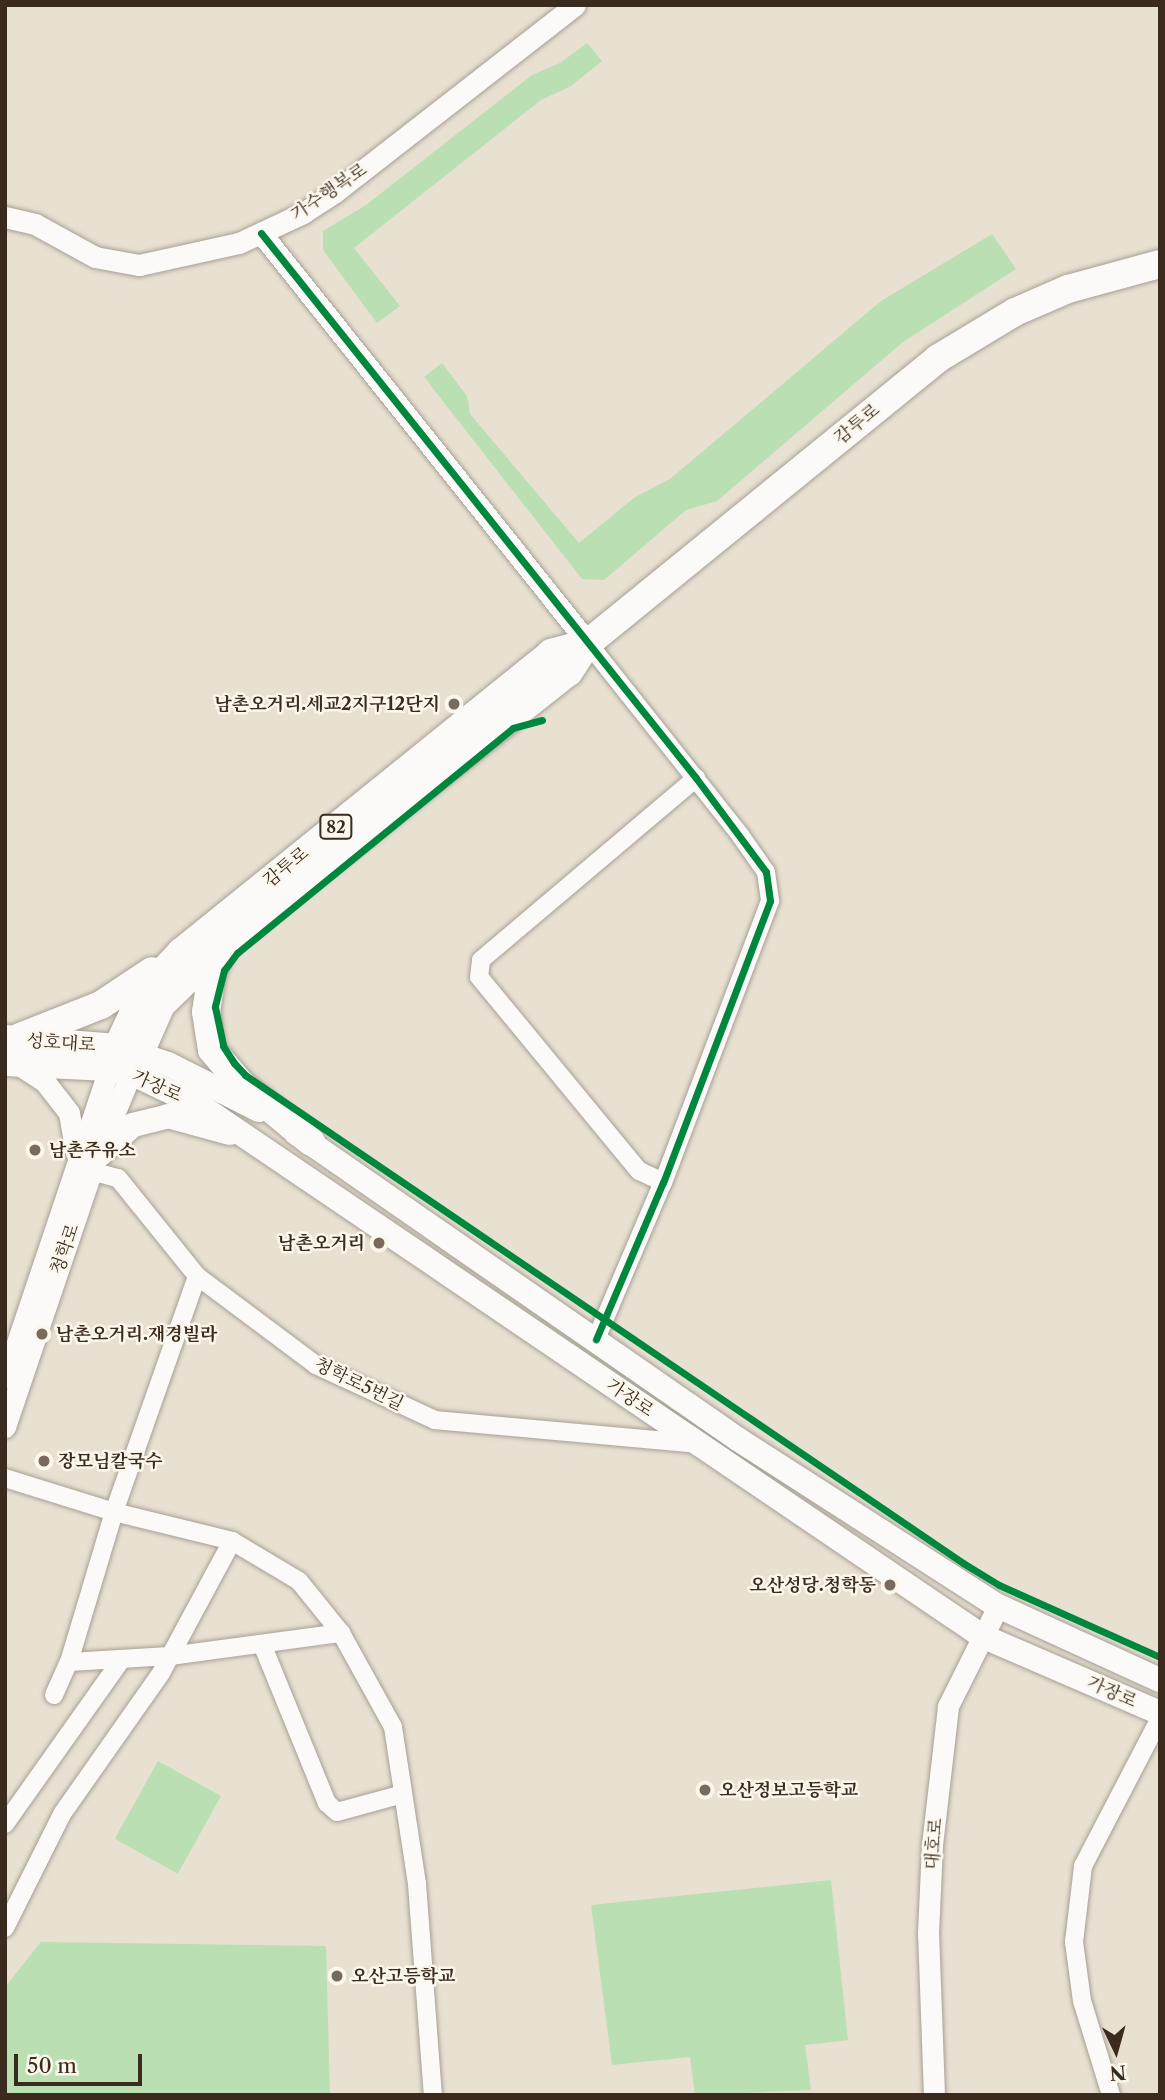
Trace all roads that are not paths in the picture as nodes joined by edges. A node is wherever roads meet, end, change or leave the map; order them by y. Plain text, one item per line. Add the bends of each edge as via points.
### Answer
1 (575, 5) edge
2 (5, 217) edge
3 (261, 233) junction
4 (1160, 264) edge
5 (588, 643) junction
6 (696, 778) junction
7 (224, 944) junction
8 (181, 952) junction
9 (10, 1051) edge
10 (124, 1060) junction
11 (310, 1142) junction
12 (270, 1152) junction
13 (88, 1162) junction
14 (663, 1182) junction
15 (197, 1276) junction
16 (596, 1339) junction
17 (5, 1378) edge
18 (5, 1427) edge
19 (699, 1444) junction
20 (5, 1478) edge
21 (114, 1511) junction
22 (232, 1541) junction
23 (998, 1606) junction
24 (341, 1633) junction
25 (982, 1636) junction
26 (262, 1644) junction
27 (170, 1656) junction
28 (121, 1660) junction
29 (69, 1662) junction
30 (1160, 1680) edge
31 (54, 1695) dead end
32 (1160, 1716) edge
33 (403, 1794) junction
34 (5, 1824) edge
35 (5, 1928) edge
36 (433, 2095) edge
37 (934, 2095) edge
38 (1111, 2095) edge

1 - 3 street, 가수행복로 via 335,192
2 - 3 street, 가수행복로 via 35,224 95,257 139,265 239,243
3 - 5 street
4 - 5 main road, 감투로 via 1068,289 1015,312 937,359
5 - 6 street
5 - 7 main road, 감투로 via 569,672
5 - 8 main road, 감투로 / 82 via 551,653
6 - 14 street via 765,872 770,901
6 - 14 street via 481,960 479,977 639,1171
7 - 10 main road, 감투로 via 161,1005
7 - 11 main road via 212,972 206,1012 212,1050 241,1084
8 - 9 main road via 101,1005
8 - 10 main road, 감투로 / 82 via 143,993
9 - 10 main road, 성호대로
9 - 13 street via 45,1082 69,1113
10 - 11 main road, 가장로 via 244,1100
10 - 12 main road, 가장로
10 - 13 street, 청학로
11 - 16 main road, 가장로
12 - 13 main road via 230,1133 168,1116 133,1125
12 - 19 main road, 가장로
13 - 15 street, 청학로5번길 via 118,1178
13 - 17 street, 청학로
13 - 18 street, 청학로
14 - 16 street
15 - 19 street, 청학로5번길 via 316,1366 435,1420
15 - 21 street
16 - 23 main road, 가장로 via 739,1440
19 - 25 main road, 가장로
20 - 21 street
21 - 22 street
21 - 29 street
22 - 24 street via 299,1581
22 - 27 street
23 - 25 street, 대호로
23 - 30 main road, 가장로
24 - 26 street
24 - 33 street via 393,1727
25 - 32 main road, 가장로
25 - 37 street, 대호로 via 948,1706 932,1845 928,1933
26 - 27 street
26 - 33 street via 327,1803 337,1812
27 - 28 street
27 - 35 street via 104,1760 62,1814
28 - 29 street
28 - 34 street
29 - 31 street
32 - 38 street via 1083,1866 1074,1942 1082,2001
33 - 36 street via 417,1884

